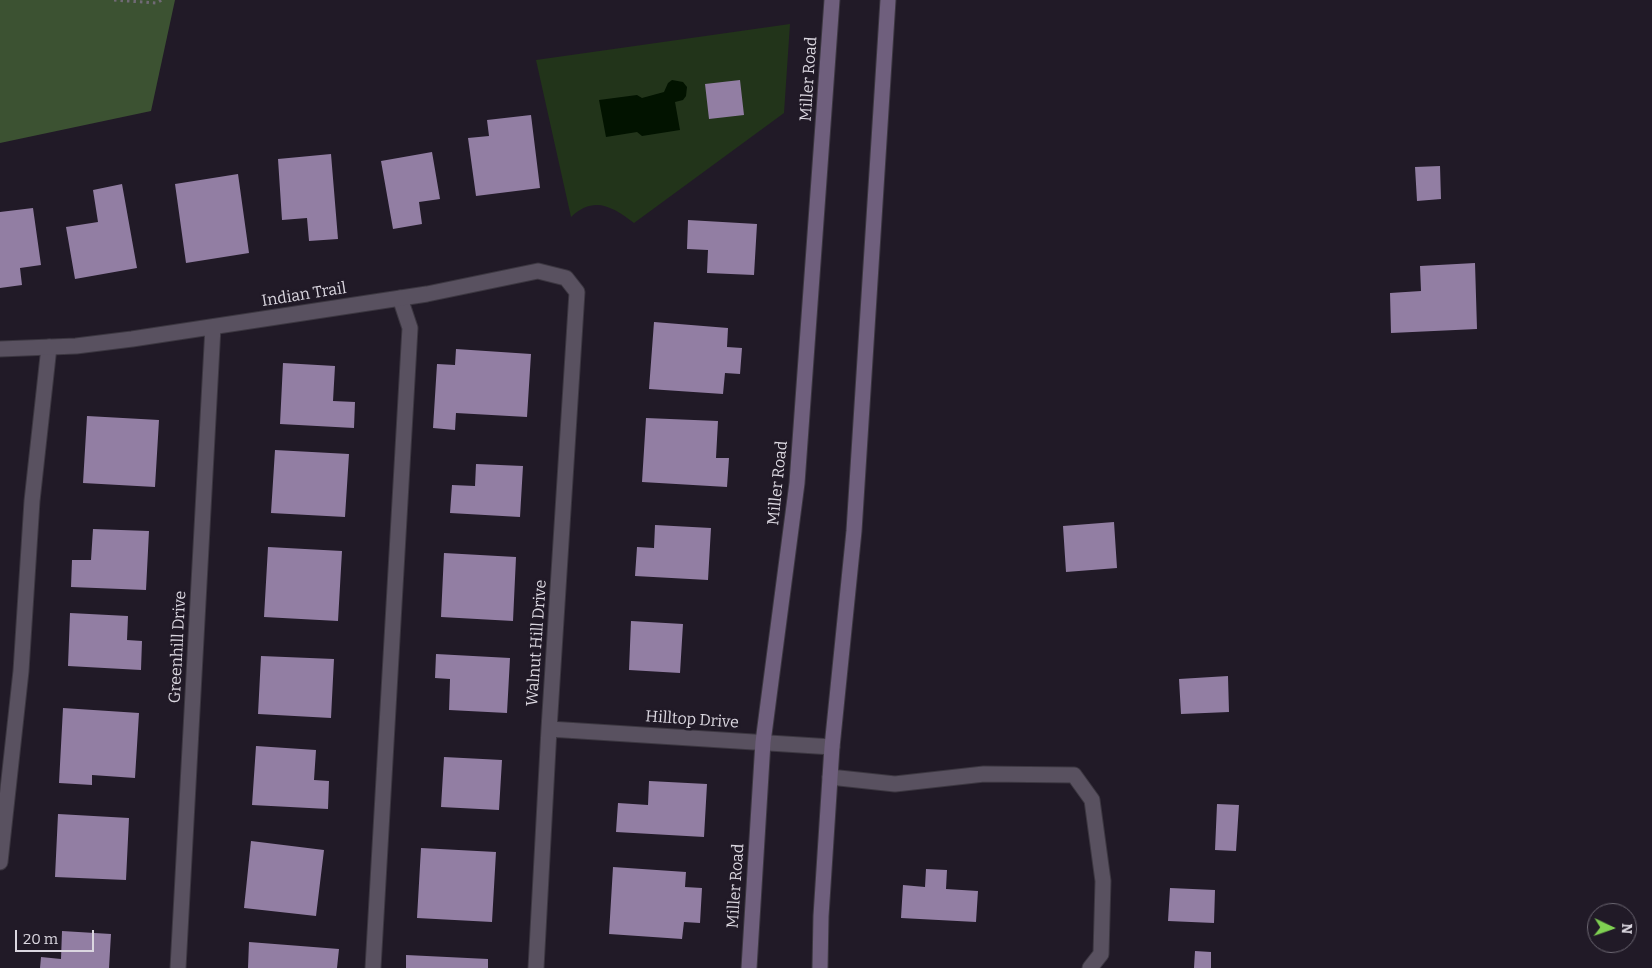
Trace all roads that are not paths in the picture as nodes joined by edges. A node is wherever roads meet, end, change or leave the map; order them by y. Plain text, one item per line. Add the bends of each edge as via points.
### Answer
1 (832, 0) edge
2 (888, 0) edge
3 (400, 298) junction
4 (575, 320) joint
5 (213, 327) junction
6 (49, 347) junction
7 (0, 349) edge
8 (549, 728) junction
9 (763, 742) junction
10 (832, 747) junction
11 (830, 777) junction
12 (0, 862) edge
13 (178, 968) edge
14 (373, 968) edge
15 (536, 968) edge
16 (749, 968) edge
17 (820, 968) edge
18 (1090, 968) edge

1 - 9 main road, Miller Road via 797,483
2 - 10 main road via 854,531
3 - 4 street, Indian Trail via 538,271 566,278 577,292
3 - 5 street, Indian Trail
3 - 14 street via 410,328
4 - 8 street, Walnut Hill Drive
5 - 6 street, Indian Trail via 132,340
5 - 13 street, Greenhill Drive
6 - 7 street, Indian Trail
6 - 12 street via 32,501 21,671
8 - 9 street, Hilltop Drive
8 - 15 street, Walnut Hill Drive
9 - 10 street, Hilltop Drive
9 - 16 main road, Miller Road
10 - 11 main road
11 - 17 main road
11 - 18 street via 895,784 984,774 1074,776 1092,800 1103,881 1101,954

